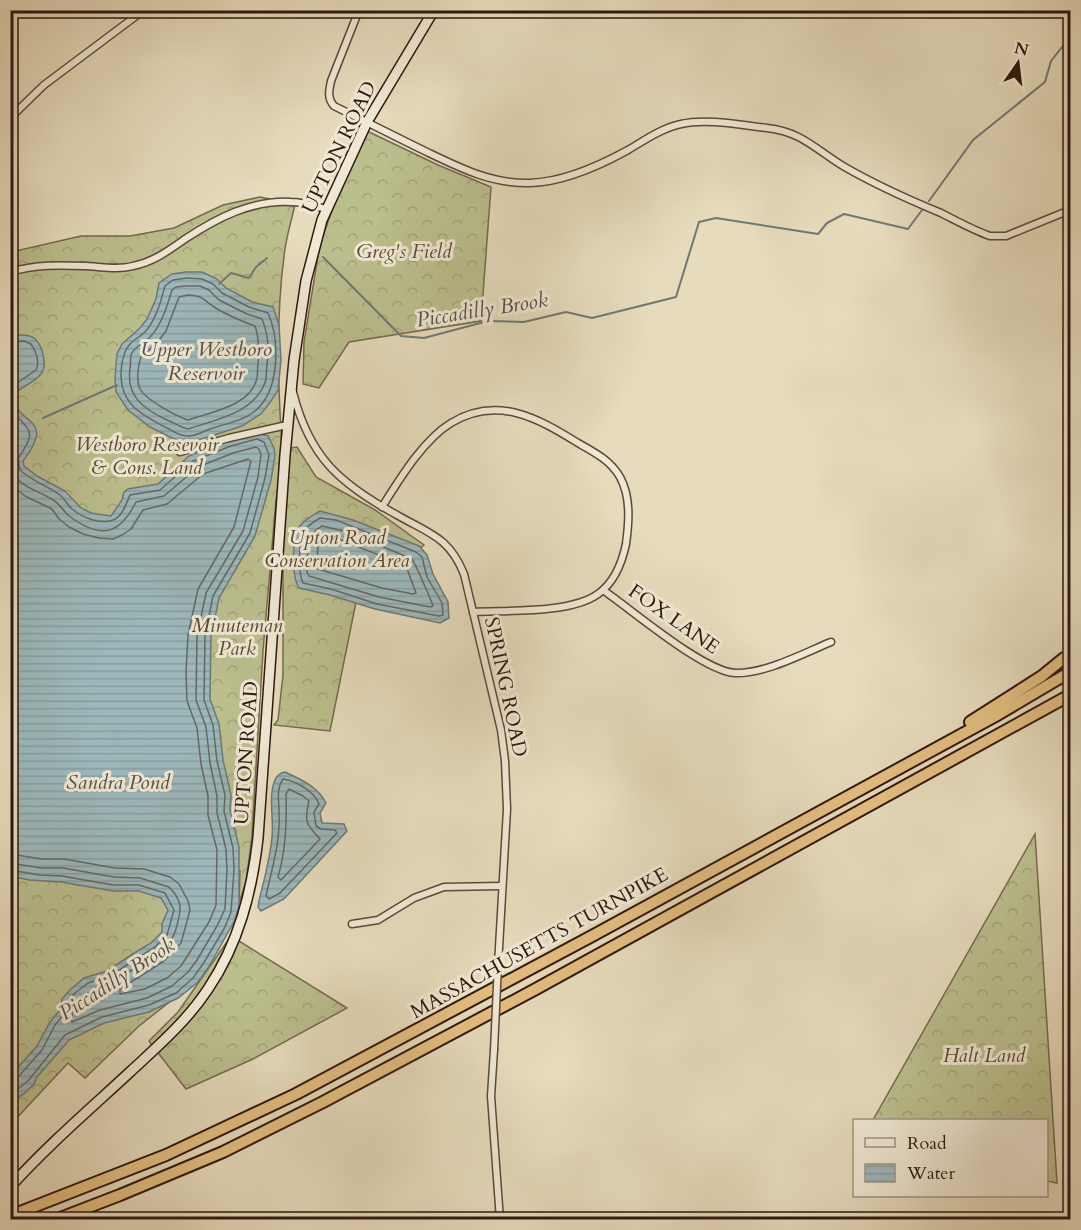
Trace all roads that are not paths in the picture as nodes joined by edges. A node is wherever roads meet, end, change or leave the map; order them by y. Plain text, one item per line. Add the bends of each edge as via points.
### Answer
1 (144, 10) edge
2 (359, 10) edge
3 (434, 10) edge
4 (10, 118) edge
5 (367, 122) junction
6 (326, 209) junction
7 (1071, 210) edge
8 (10, 272) edge
9 (291, 384) junction
10 (287, 425) junction
11 (180, 452) dead end
12 (382, 507) junction
13 (603, 590) junction
14 (473, 612) junction
15 (831, 642) dead end
16 (1065, 658) dead end
17 (1071, 672) edge
18 (1071, 695) edge
19 (926, 753) junction
20 (502, 886) junction
21 (352, 924) dead end
22 (10, 1187) edge
23 (10, 1216) edge
24 (55, 1220) edge
25 (500, 1220) edge

1 - 4 street via 44,85
2 - 5 street via 328,93 334,106
3 - 5 main road, UPTON ROAD
5 - 6 main road, UPTON ROAD
5 - 7 street via 479,175 498,181 531,183 558,180 598,165 680,124 768,128 798,136 872,182 990,236 1012,234
6 - 8 street via 291,201 248,206 206,226 166,254 135,266 43,264
6 - 9 main road, UPTON ROAD via 303,297
9 - 10 main road, UPTON ROAD
9 - 12 street, SPRING ROAD via 304,428 319,456 341,479
10 - 11 street
10 - 22 main road, UPTON ROAD via 259,830 251,884 237,931 217,974 190,1014
12 - 13 street via 428,444 452,423 498,410 529,416 611,465 626,492 626,540 618,571
12 - 14 street, SPRING ROAD via 449,546 464,574
13 - 14 street via 584,602 568,606
13 - 15 street, FOX LANE via 704,663 734,673 766,668
14 - 20 street, SPRING ROAD via 505,761
16 - 19 highway
17 - 19 highway, MASSACHUSETTS TURNPIKE
18 - 24 highway, MASSACHUSETTS TURNPIKE via 323,1102 179,1171
19 - 23 highway, MASSACHUSETTS TURNPIKE via 289,1098 166,1155
20 - 21 street via 444,887 414,898 378,920
20 - 25 street, SPRING ROAD, bridge via 491,1096

